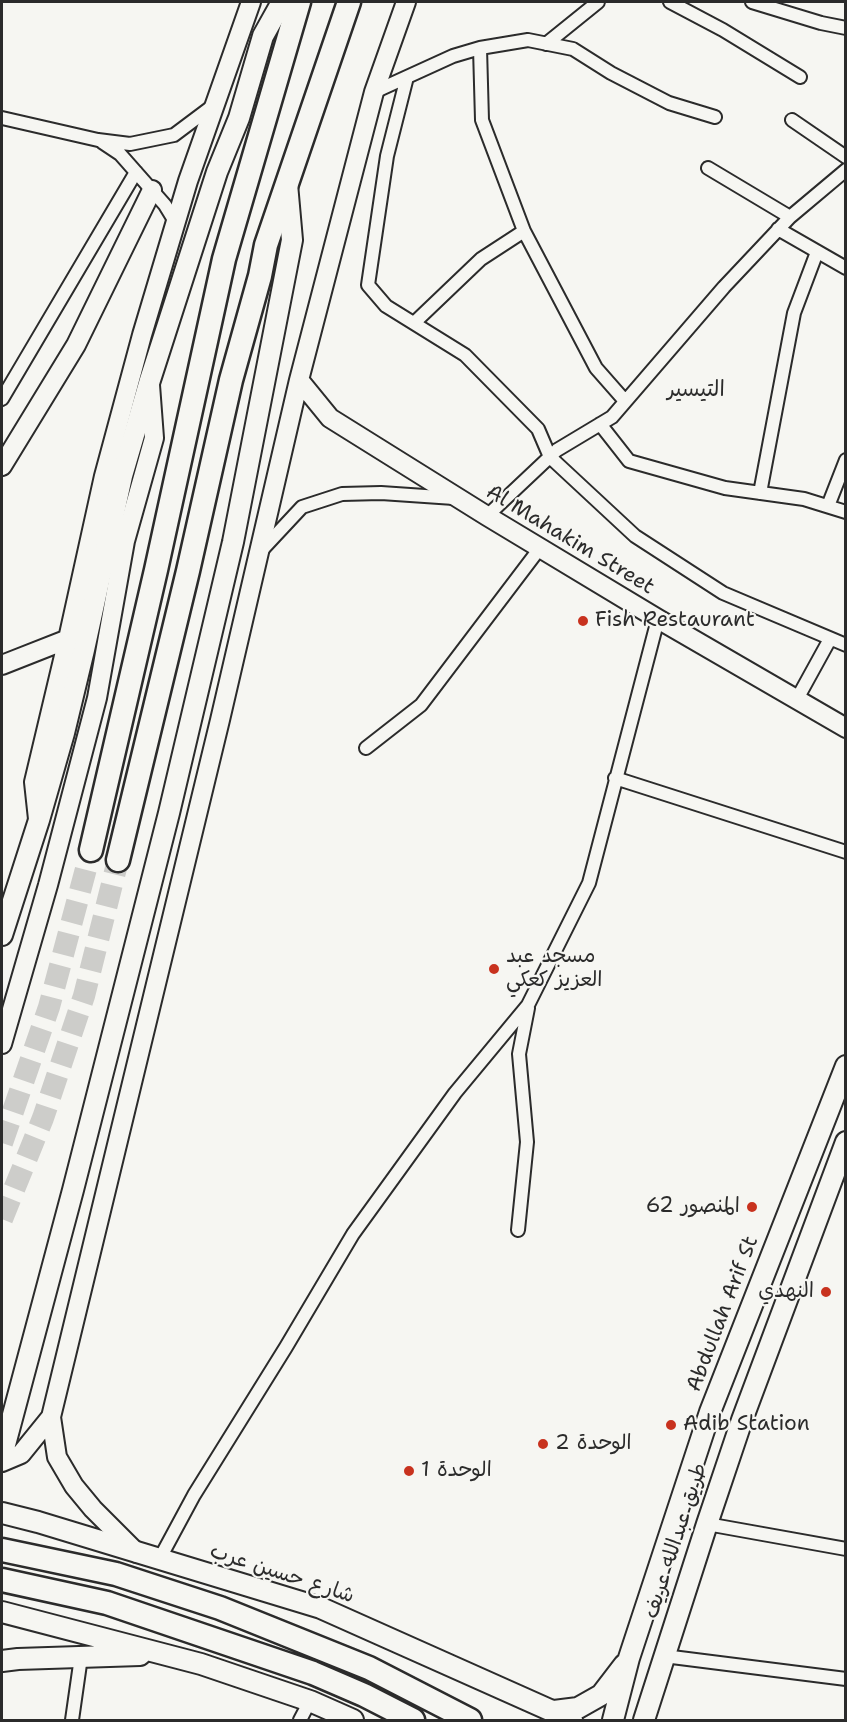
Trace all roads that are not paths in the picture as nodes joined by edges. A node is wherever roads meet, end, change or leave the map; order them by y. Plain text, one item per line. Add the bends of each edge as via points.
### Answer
1 (250, 2) edge
2 (282, 2) edge
3 (298, 2) edge
4 (349, 2) edge
5 (406, 2) edge
6 (598, 2) edge
7 (670, 2) edge
8 (752, 2) edge
9 (846, 28) edge
10 (546, 44) junction
11 (480, 48) junction
12 (406, 77) junction
13 (800, 77) dead end
14 (374, 92) junction
15 (214, 105) junction
16 (715, 117) dead end
17 (2, 118) edge
18 (792, 120) dead end
19 (98, 140) junction
20 (846, 157) edge
21 (708, 168) dead end
22 (846, 170) edge
23 (136, 172) junction
24 (287, 184) junction
25 (152, 190) junction
26 (790, 217) junction
27 (176, 223) junction
28 (778, 230) junction
29 (524, 231) junction
30 (817, 252) junction
31 (846, 268) edge
32 (414, 323) junction
33 (150, 380) junction
34 (299, 380) junction
35 (2, 399) edge
36 (625, 401) junction
37 (600, 424) junction
38 (550, 457) junction
39 (846, 460) edge
40 (2, 466) edge
41 (760, 493) junction
42 (458, 499) junction
43 (828, 506) junction
44 (846, 512) edge
45 (487, 516) junction
46 (540, 548) junction
47 (259, 553) junction
48 (658, 619) junction
49 (68, 639) junction
50 (830, 639) junction
51 (846, 645) edge
52 (2, 665) edge
53 (797, 699) junction
54 (846, 728) edge
55 (366, 748) dead end
56 (615, 778) junction
57 (39, 820) junction
58 (91, 850) tunnel mouth
59 (846, 852) edge
60 (118, 860) tunnel mouth
61 (2, 935) edge
62 (528, 1005) junction
63 (2, 1044) edge
64 (846, 1066) edge
65 (846, 1142) edge
66 (518, 1230) dead end
67 (51, 1417) junction
68 (2, 1456) edge
69 (2, 1462) edge
70 (2, 1513) edge
71 (707, 1524) junction
72 (846, 1549) edge
73 (2, 1550) edge
74 (137, 1553) junction
75 (159, 1560) junction
76 (2, 1580) edge
77 (2, 1612) edge
78 (164, 1654) junction
79 (664, 1656) junction
80 (81, 1657) junction
81 (629, 1658) junction
82 (2, 1661) edge
83 (846, 1679) edge
84 (310, 1701) junction
85 (554, 1716) edge
86 (72, 1720) edge
87 (300, 1720) edge
88 (353, 1720) edge
89 (413, 1720) edge
90 (470, 1720) edge
91 (572, 1720) edge
92 (613, 1720) edge
93 (644, 1720) edge

1 - 15 street
2 - 33 main road via 263,36
3 - 58 highway via 224,259
4 - 24 highway
5 - 14 street
6 - 10 street
7 - 13 street
8 - 9 street
10 - 11 street via 528,40
10 - 16 street via 573,49 669,103
11 - 12 street
11 - 29 street via 482,120
12 - 14 street
12 - 32 street via 387,156 368,285 386,306
14 - 34 street
15 - 19 street via 174,135 130,144
15 - 27 street
17 - 19 street
18 - 20 street
19 - 23 street via 120,154
21 - 26 street
22 - 26 street
23 - 25 street
23 - 35 street
24 - 60 highway via 266,245 231,380
24 - 68 main road via 292,240 233,542 166,824
25 - 27 street
25 - 40 street via 76,345
26 - 28 street
27 - 49 street via 104,476
28 - 30 street
28 - 36 street
29 - 32 street via 480,259
29 - 36 street via 596,368
30 - 31 street
30 - 41 street via 794,313
32 - 38 street via 465,355 538,429
33 - 57 main road via 122,476 64,733
33 - 63 street via 154,438 125,541 97,698
34 - 42 street, Al Mahakim Street via 330,418
34 - 47 street
36 - 37 street
37 - 38 street
37 - 41 street via 629,461 725,488
38 - 45 street
38 - 50 street via 635,536 723,593
39 - 43 street
41 - 43 street
42 - 45 street, Al Mahakim Street
42 - 47 street via 342,494 302,507
43 - 44 street
45 - 46 street, Al Mahakim Street
46 - 48 street, Al Mahakim Street
46 - 55 street via 421,705
47 - 67 street
48 - 53 street, Al Mahakim Street
48 - 56 street
49 - 52 street
49 - 57 street via 34,782
50 - 51 street
50 - 53 street
53 - 54 street, Al Mahakim Street
56 - 59 street
56 - 62 street via 590,883
57 - 61 main road
62 - 66 street via 519,1054 527,1142
62 - 75 street via 455,1093 353,1234 194,1495
64 - 81 main road, Abdullah Arif St via 710,1412
65 - 71 main road, طريق عبدالله عريف
67 - 69 street via 21,1454
67 - 74 street via 57,1457 74,1486
70 - 74 main road, شارع حسين عرب
71 - 72 street
71 - 79 main road, طريق عبدالله عريف
73 - 90 highway via 116,1574 220,1608 369,1668
74 - 75 main road, شارع حسين عرب
75 - 85 main road, شارع حسين عرب via 321,1608
76 - 89 highway via 107,1603 313,1673
77 - 78 main road
78 - 80 main road
78 - 84 main road
79 - 83 street
79 - 93 main road, طريق عبدالله عريف
80 - 82 main road
80 - 86 street
81 - 85 main road via 601,1695
81 - 92 main road, Abdullah Arif St
84 - 87 street
84 - 88 main road
85 - 91 main road, شارع حسين عرب

